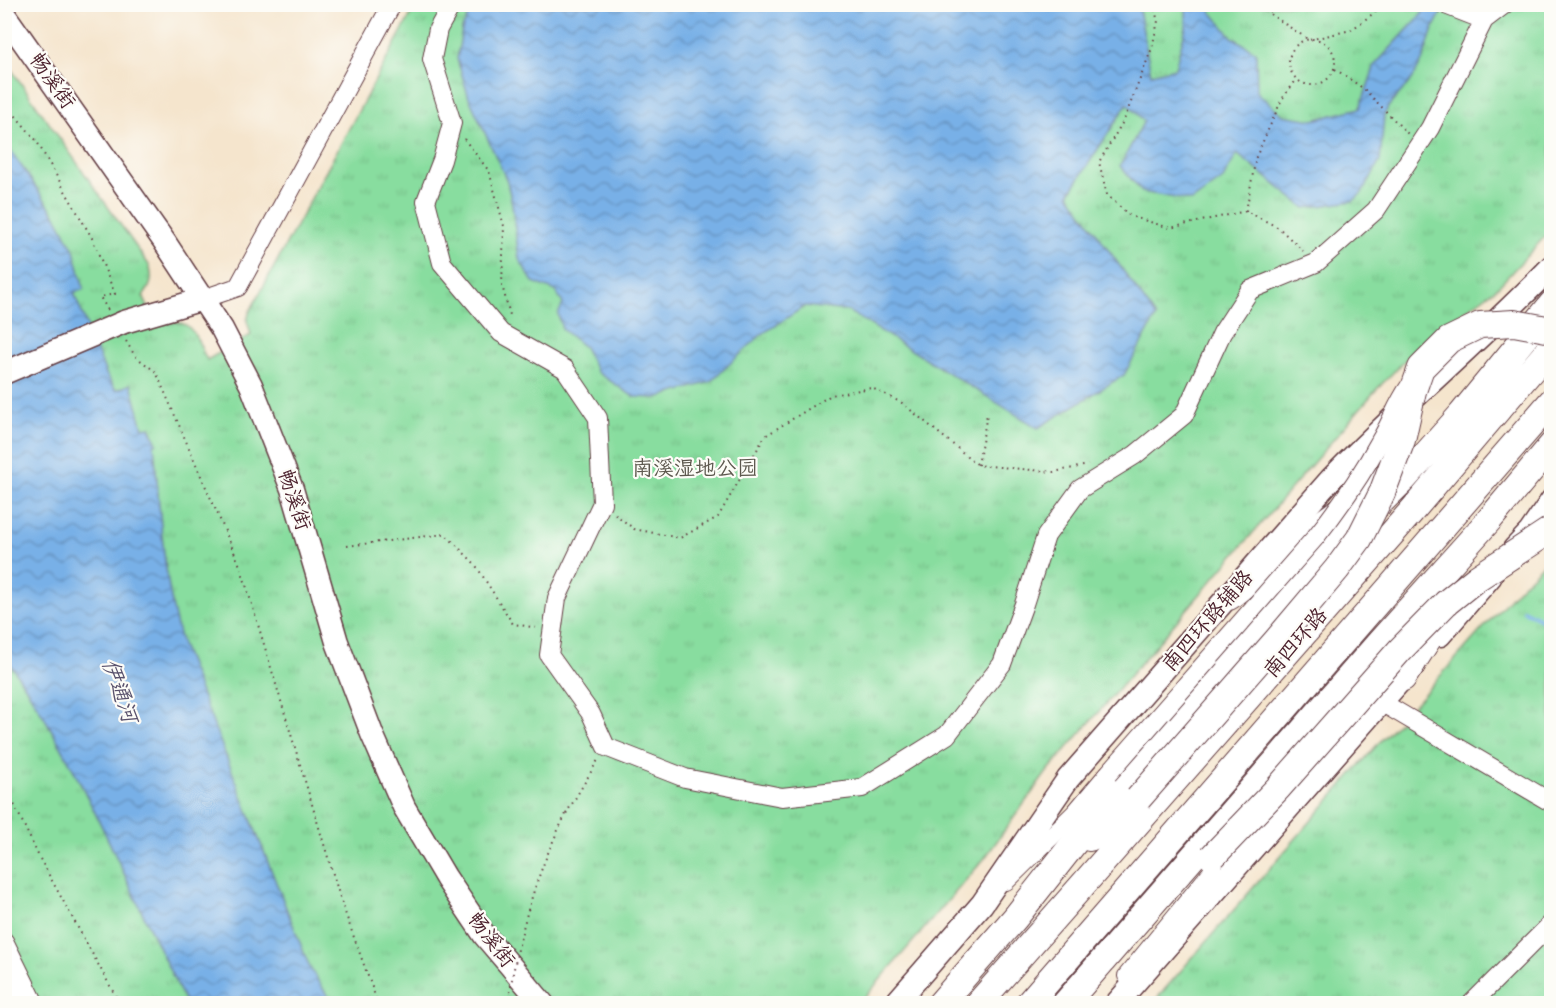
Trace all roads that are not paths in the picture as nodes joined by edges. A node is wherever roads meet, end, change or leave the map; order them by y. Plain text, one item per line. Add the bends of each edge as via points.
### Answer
1 (392, 4) edge
2 (452, 4) edge
3 (1443, 4) edge
4 (1505, 4) edge
5 (4, 14) edge
6 (1484, 20) junction
7 (4, 37) edge
8 (1551, 266) edge
9 (196, 301) junction
10 (1551, 304) edge
11 (1551, 330) edge
12 (1551, 346) edge
13 (1421, 368) junction
14 (4, 373) edge
15 (1485, 385) junction
16 (1551, 401) edge
17 (1551, 446) edge
18 (1523, 480) junction
19 (1551, 500) edge
20 (1551, 528) edge
21 (1229, 597) junction
22 (1403, 678) junction
23 (1381, 702) junction
24 (1551, 803) edge
25 (1133, 804) junction
26 (1062, 858) junction
27 (1215, 860) junction
28 (982, 904) junction
29 (1551, 923) edge
30 (1036, 937) junction
31 (4, 941) edge
32 (4, 972) edge
33 (1089, 977) junction
34 (20, 1004) edge
35 (35, 1004) edge
36 (523, 1004) edge
37 (543, 1004) edge
38 (895, 1004) edge
39 (940, 1004) edge
40 (978, 1004) edge
41 (1028, 1004) edge
42 (1065, 1004) edge
43 (1106, 1004) edge
44 (1116, 1004) edge
45 (1471, 1004) edge

1 - 9 street via 238,286
2 - 6 street via 438,29 432,58 452,123 426,201 442,263 501,333 565,369 598,418 602,503 557,598 549,655 591,714 606,747 685,778 782,797 862,788 947,735 1002,664 1046,536 1080,489 1135,455 1184,415 1222,333 1250,290 1316,263 1376,210 1430,128
3 - 6 street
4 - 6 street
5 - 9 main road, 畅溪街 via 164,241
7 - 9 main road, 畅溪街 via 166,265
8 - 21 main road, 南四环路辅路 via 1376,432
9 - 14 main road, bridge via 120,325
9 - 36 main road, 畅溪街 via 256,429 323,643 370,767 428,874 463,927
9 - 37 main road, 畅溪街 via 222,329 251,385 292,489 337,642 404,807 485,936
10 - 15 highway
11 - 13 highway, bridge via 1515,323 1480,325 1449,340
12 - 30 highway, 南四环路 via 1411,513
13 - 25 highway, bridge via 1398,450 1359,539 1277,640
13 - 28 street, bridge via 1354,485 1314,539 1074,813
15 - 21 highway via 1423,446
15 - 26 highway via 1403,480 1211,682
16 - 41 highway, 南四环路
17 - 18 highway
18 - 22 highway
18 - 33 highway
19 - 22 main road via 1530,532
20 - 27 highway, bridge via 1446,603
21 - 28 main road, 南四环路辅路 via 1068,779
22 - 23 main road
23 - 24 street
23 - 44 main road
25 - 26 highway
25 - 30 highway via 1104,836
26 - 39 highway
27 - 33 highway via 1136,938
27 - 43 street
28 - 38 main road, 南四环路辅路
29 - 45 street
30 - 40 highway
31 - 35 street
32 - 34 street
33 - 42 highway

